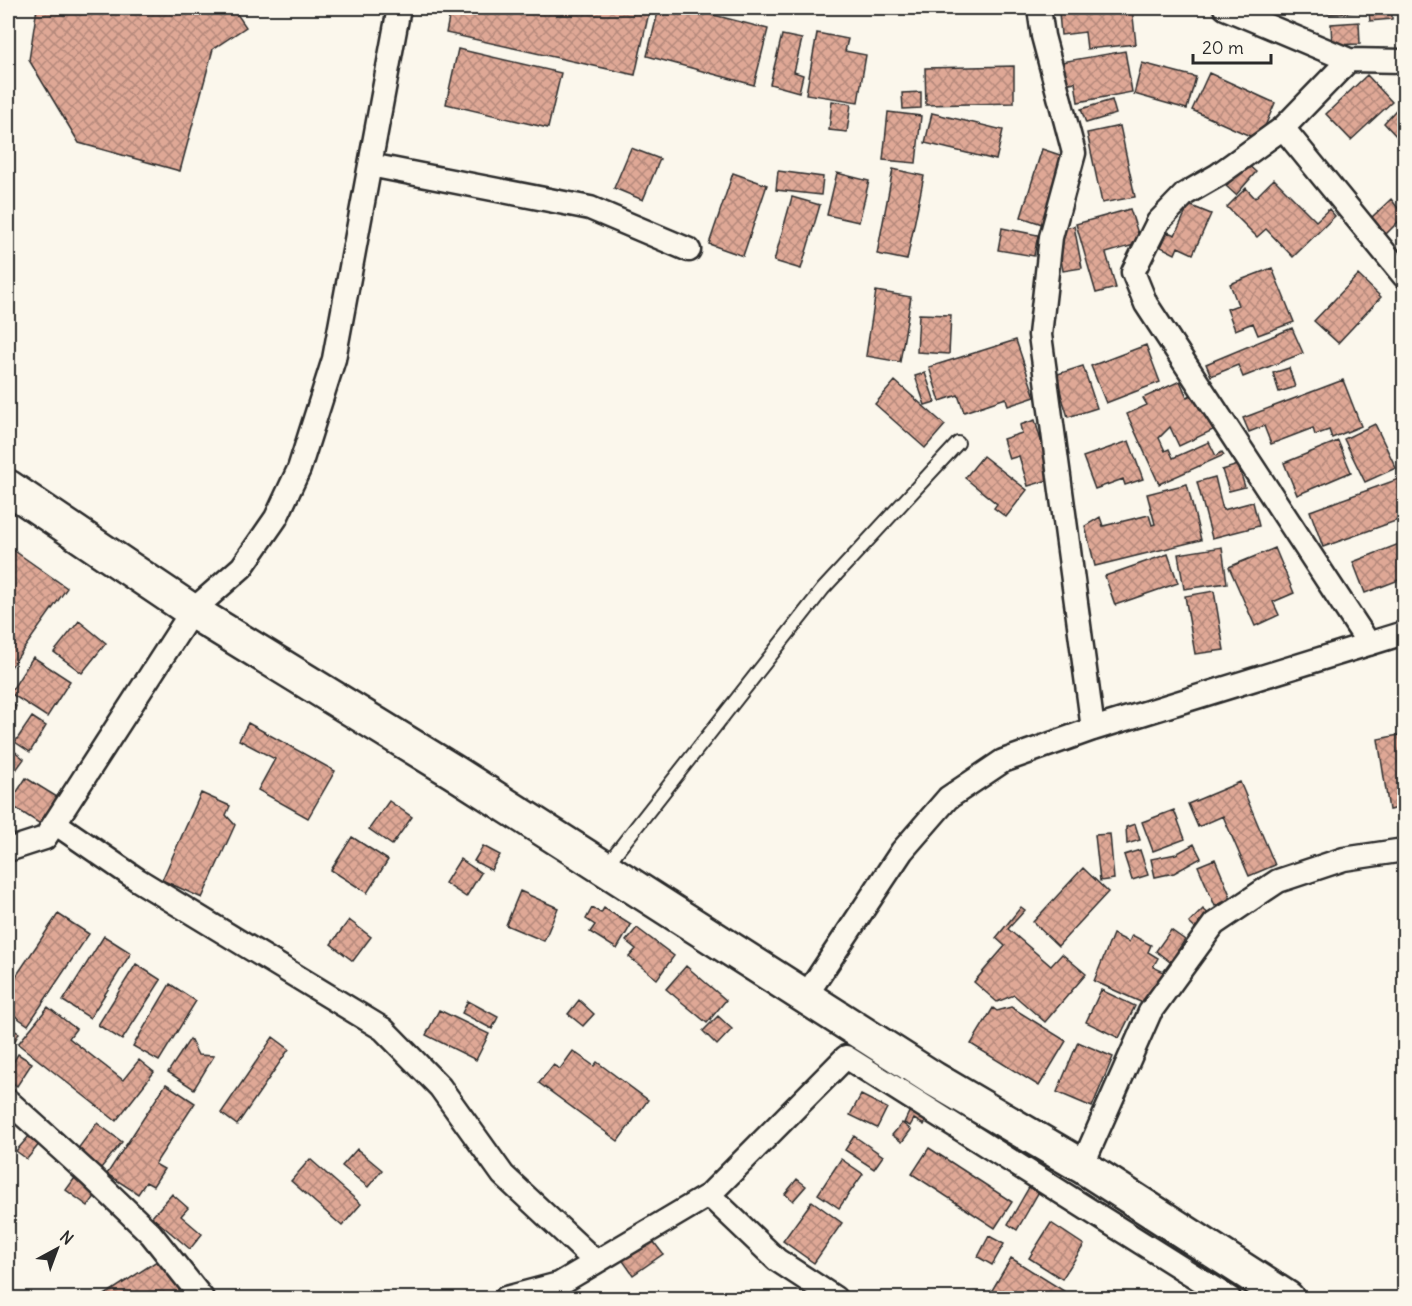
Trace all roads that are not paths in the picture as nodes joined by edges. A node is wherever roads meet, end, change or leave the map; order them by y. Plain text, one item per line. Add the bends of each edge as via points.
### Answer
1 (399, 8) edge
2 (1039, 8) edge
3 (1225, 8) edge
4 (1349, 60) junction
5 (1404, 61) edge
6 (1283, 128) junction
7 (370, 165) junction
8 (689, 250) dead end
9 (1404, 276) edge
10 (958, 443) dead end
11 (8, 487) edge
12 (192, 611) junction
13 (1404, 633) edge
14 (1369, 644) junction
15 (1093, 729) junction
16 (55, 823) junction
17 (8, 850) edge
18 (1404, 850) edge
19 (603, 868) junction
20 (805, 997) junction
21 (8, 1101) edge
22 (1082, 1166) junction
23 (709, 1195) junction
24 (596, 1262) junction
25 (202, 1299) edge
26 (506, 1299) edge
27 (835, 1299) edge
28 (1229, 1299) edge
29 (1287, 1299) edge

1 - 7 street
2 - 15 street via 1074,153 1050,237 1040,336
3 - 4 street
4 - 5 street
4 - 6 street
6 - 9 street
6 - 14 street via 1185,194 1158,222 1133,272 1146,304
7 - 8 street via 591,208
7 - 12 street via 334,359 299,469 276,518 242,567
10 - 19 lane via 823,589
11 - 12 main road
12 - 16 street
12 - 19 main road
13 - 14 street
14 - 15 street
15 - 20 street via 1003,760 948,798 902,851
16 - 17 street via 45,838
16 - 24 street via 138,880 383,1029 440,1087 503,1175
18 - 22 street via 1344,859 1278,881 1214,924 1150,1012
19 - 20 main road
20 - 22 main road
21 - 25 street via 151,1234
22 - 29 main road
23 - 24 street
23 - 27 street via 777,1260
23 - 28 street via 846,1057
24 - 26 street via 559,1284

